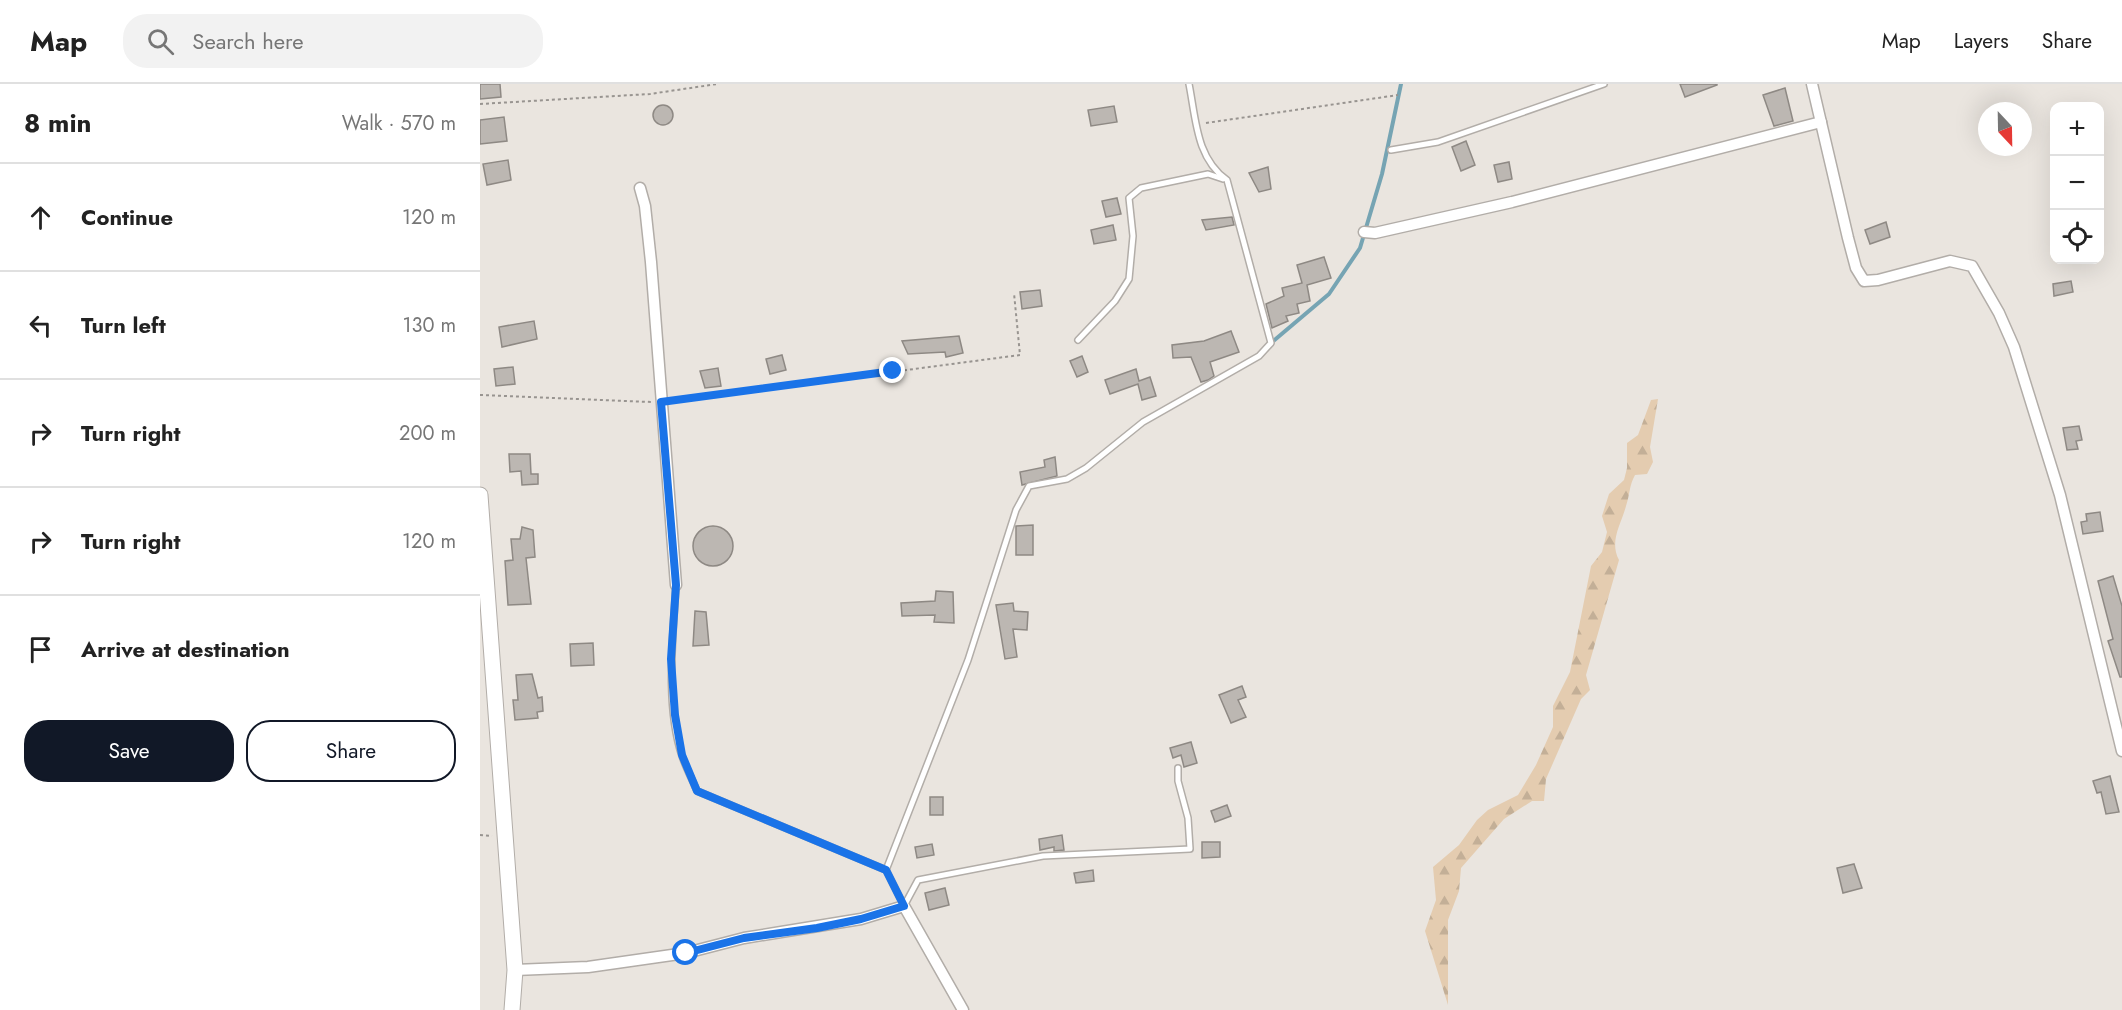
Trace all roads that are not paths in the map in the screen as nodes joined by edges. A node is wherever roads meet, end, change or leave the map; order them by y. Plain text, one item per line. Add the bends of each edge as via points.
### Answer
1 (1189, 84) edge
2 (1604, 84) edge
3 (1812, 84) edge
4 (1821, 122) junction
5 (1391, 150) dead end
6 (1227, 180) junction
7 (640, 188) dead end
8 (1364, 232) dead end
9 (1078, 340) dead end
10 (480, 495) edge
11 (482, 550) edge
12 (676, 585) joint
13 (2122, 752) edge
14 (1178, 768) dead end
15 (886, 870) junction
16 (904, 906) junction
17 (515, 970) junction
18 (512, 1010) edge
19 (963, 1010) edge

1 - 6 lane via 1202,150
2 - 5 lane via 1438,142
3 - 4 street
4 - 8 street via 1512,202 1375,233
4 - 13 street via 1856,268 1864,281 1950,261 1972,266 1999,313 2014,347 2060,495
6 - 9 lane via 1208,174 1141,188 1129,198 1133,236 1129,279 1115,301
6 - 15 lane via 1272,343 1259,356 1143,422 1086,468 1067,479 1029,486 1016,510 968,660
7 - 12 street via 646,217
10 - 11 street
11 - 17 street
12 - 15 lane via 671,659 675,715 682,755 697,791
14 - 16 lane via 1190,849 1042,856 918,880
15 - 16 lane
16 - 17 street via 861,919 744,938 686,953 588,967
16 - 19 street
17 - 18 street

